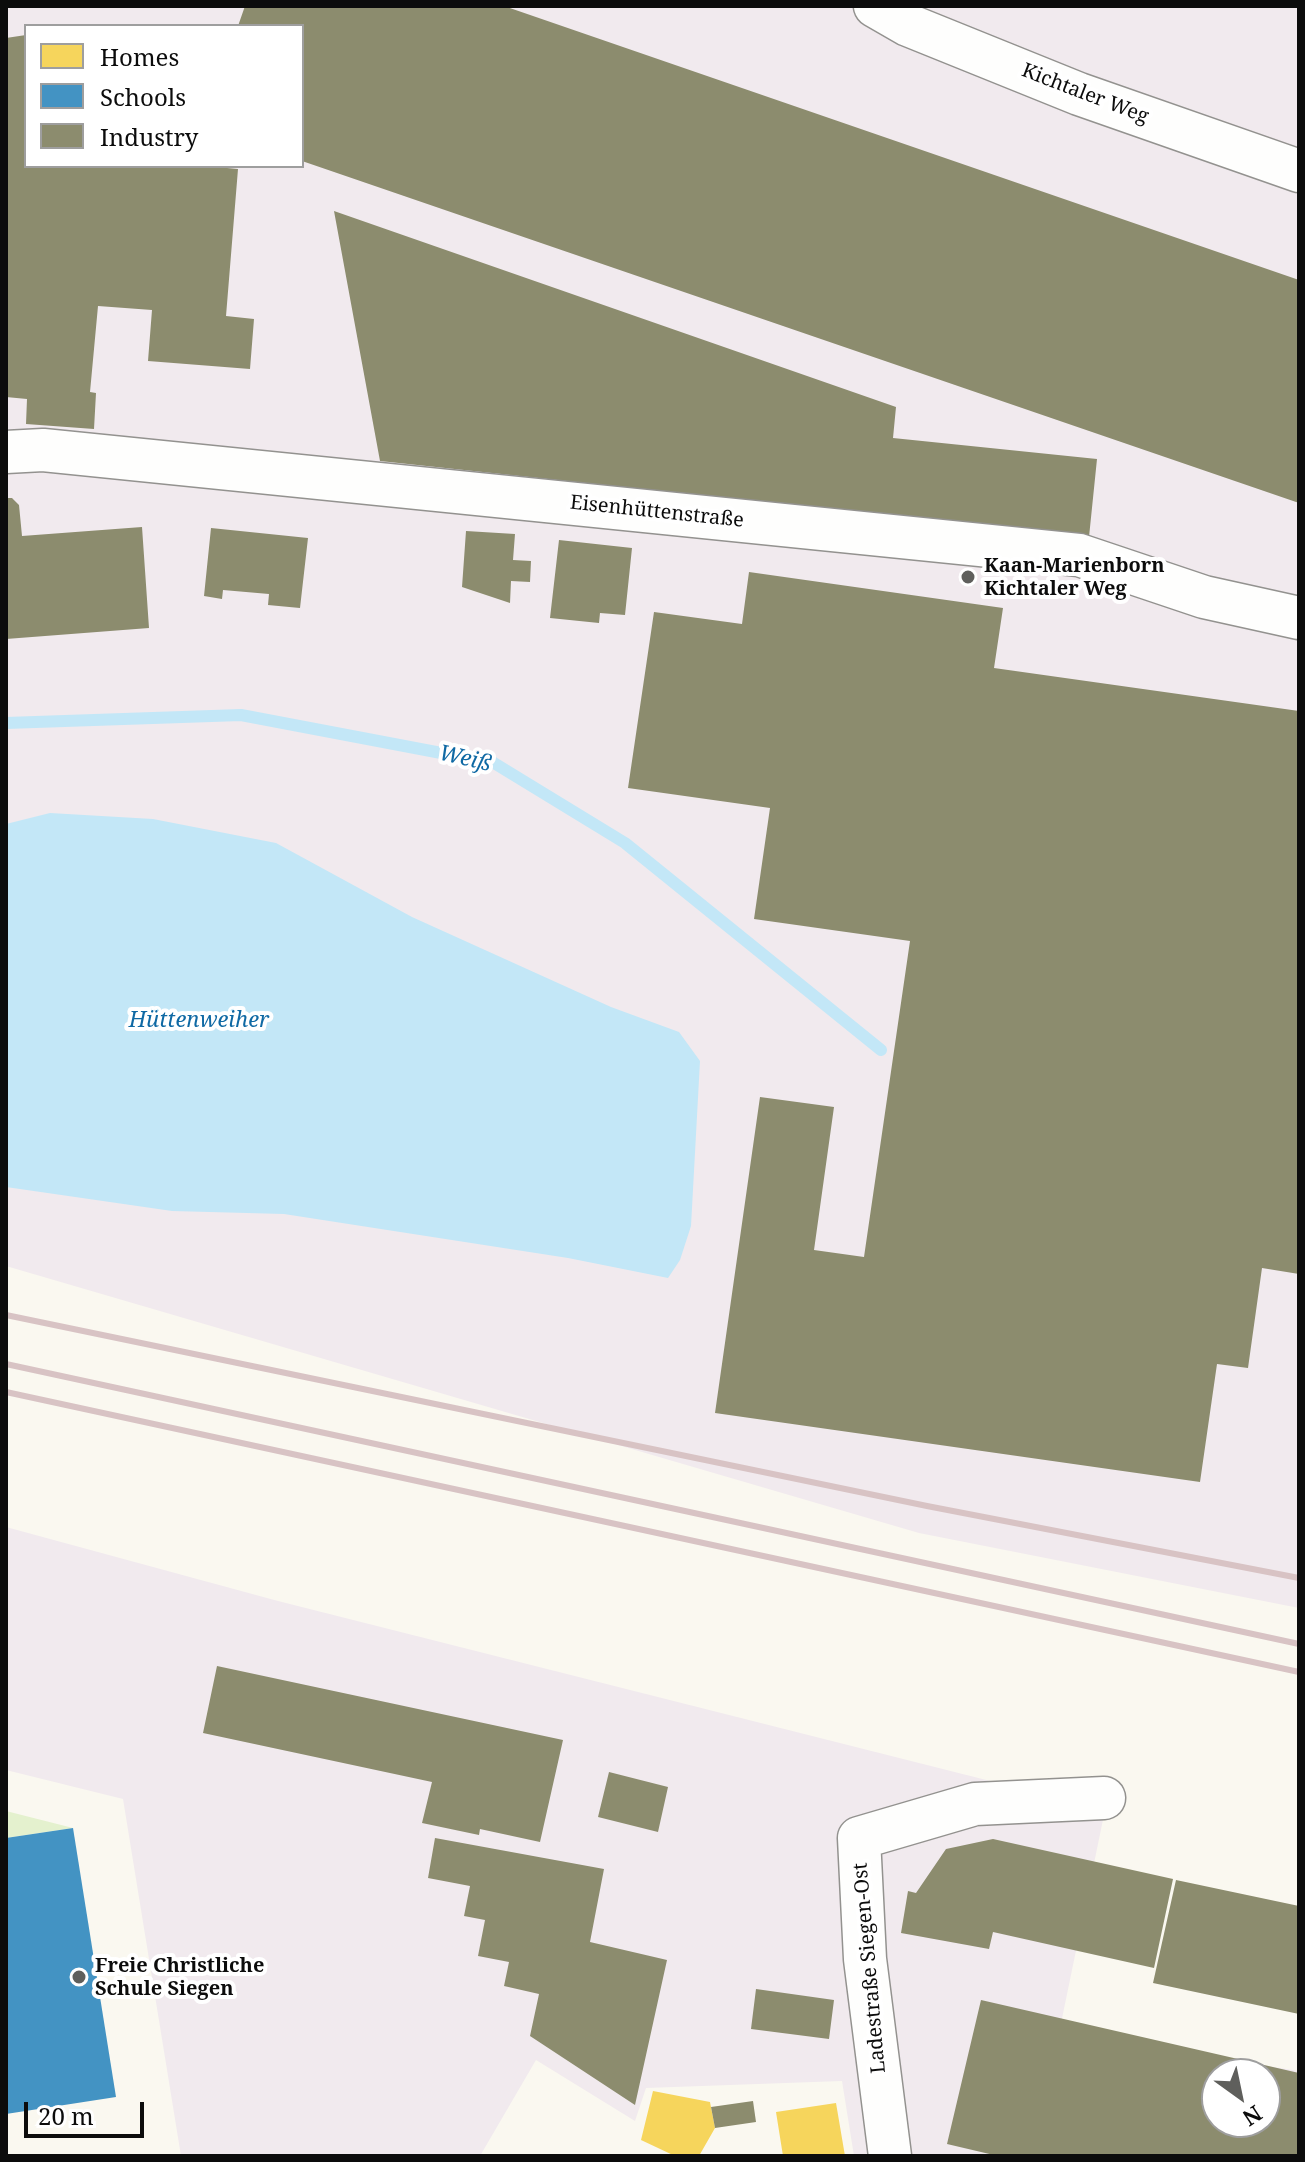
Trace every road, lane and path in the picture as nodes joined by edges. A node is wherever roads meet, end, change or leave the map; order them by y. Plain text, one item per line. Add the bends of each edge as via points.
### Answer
1 (875, 6) edge
2 (1299, 171) edge
3 (6, 452) edge
4 (1299, 618) edge
5 (1104, 1798) dead end
6 (890, 2156) edge

1 - 2 street, Kichtaler Weg via 908,25 1079,94
3 - 4 street, Eisenhüttenstraße via 43,450 1079,555 1204,597
5 - 6 street, Ladestraße Siegen-Ost via 975,1804 859,1838 865,1959

